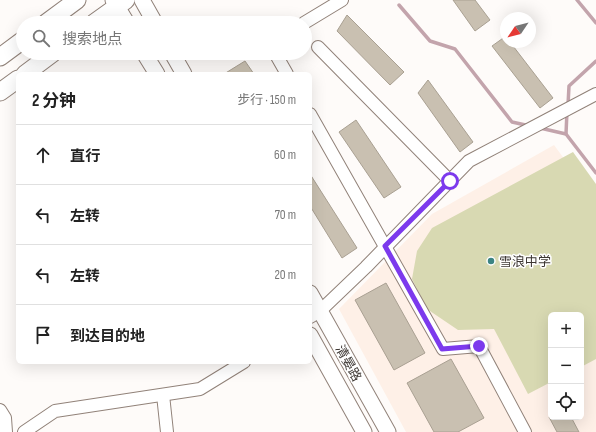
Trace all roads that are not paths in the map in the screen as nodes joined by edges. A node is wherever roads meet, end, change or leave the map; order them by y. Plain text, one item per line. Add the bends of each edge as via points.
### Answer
1 (77, 0) edge
2 (142, 0) edge
3 (342, 0) edge
4 (119, 2) edge
5 (55, 16) edge
6 (102, 16) edge
7 (124, 16) edge
8 (151, 16) edge
9 (312, 18) edge
10 (16, 45) edge
11 (318, 47) dead end
12 (0, 56) edge
13 (44, 60) edge
14 (148, 60) edge
15 (176, 60) edge
16 (279, 60) edge
17 (28, 72) edge
18 (156, 72) edge
19 (183, 72) edge
20 (286, 72) edge
21 (16, 80) edge
22 (0, 92) edge
23 (596, 94) edge
24 (312, 118) edge
25 (450, 181) junction
26 (385, 246) junction
27 (312, 302) edge
28 (315, 314) edge
29 (312, 339) edge
30 (241, 364) edge
31 (163, 395) junction
32 (0, 410) edge
33 (6, 432) edge
34 (24, 432) edge
35 (167, 432) edge
36 (364, 432) edge
37 (388, 432) edge
38 (525, 432) edge

1 - 5 main road
2 - 8 street
3 - 9 street
4 - 6 main road
4 - 7 street
10 - 12 main road
11 - 25 street
13 - 17 main road
14 - 18 street
15 - 19 street
16 - 20 street
21 - 22 main road
23 - 25 street via 469,161
24 - 26 street
25 - 26 street
26 - 28 street
26 - 38 street via 442,349 479,346
27 - 28 street, 清晏路
28 - 37 street, 清晏路
29 - 36 street, 清晏路
30 - 31 street via 200,389
31 - 34 street via 55,411
31 - 35 street
32 - 33 street via 5,418

